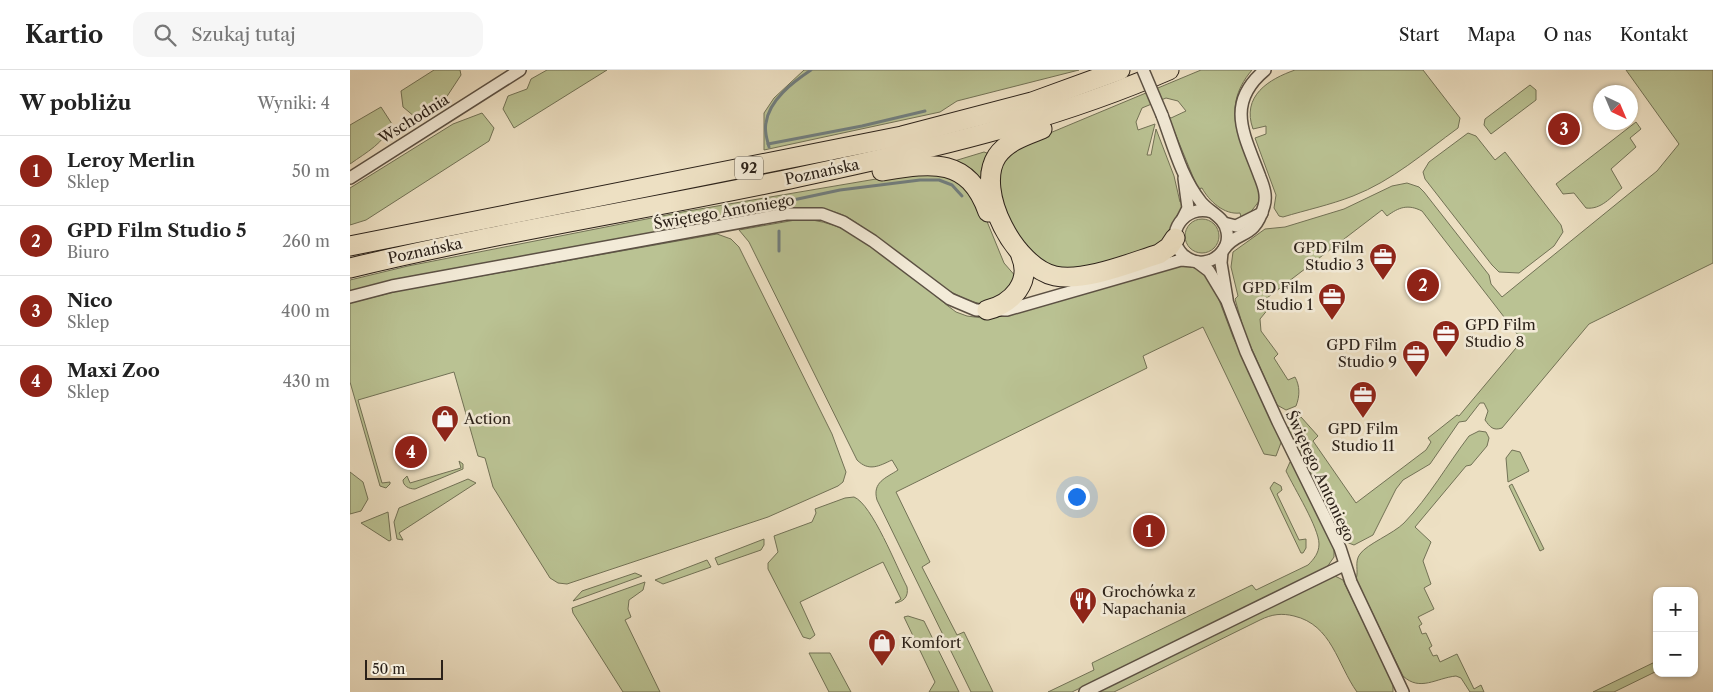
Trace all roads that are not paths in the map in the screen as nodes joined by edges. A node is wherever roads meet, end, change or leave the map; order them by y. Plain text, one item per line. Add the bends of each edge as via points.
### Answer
1 (520, 70) edge
2 (1120, 70) edge
3 (1169, 70) edge
4 (1265, 70) edge
5 (1138, 78) edge
6 (1184, 174) junction
7 (798, 177) junction
8 (350, 178) edge
9 (1212, 212) junction
10 (1262, 213) junction
11 (1183, 218) junction
12 (1224, 223) junction
13 (1176, 238) junction
14 (350, 246) edge
15 (1223, 251) junction
16 (1021, 256) junction
17 (1194, 261) junction
18 (350, 268) edge
19 (1024, 275) junction
20 (1083, 288) junction
21 (350, 297) edge
22 (1227, 301) junction
23 (988, 310) junction
24 (1344, 565) junction
25 (1085, 692) edge
26 (1403, 692) edge

1 - 8 street, Wschodnia
2 - 14 main road, Poznańska / 92 via 1032,102 912,134
3 - 5 main road, Poznańska / 92
4 - 10 street via 1245,93 1240,113 1243,132 1265,194
5 - 6 street, bridge via 1162,115
5 - 7 main road, Poznańska / 92 via 1077,106 979,136
5 - 16 main road via 1088,112 1024,136 997,156 990,176 991,192 1006,233
6 - 9 street via 1200,201
6 - 11 street via 1188,208
7 - 18 main road, Poznańska / 92
7 - 19 main road via 858,175 935,165 954,169 972,181 979,191 1002,247
9 - 11 street via 1197,210
9 - 12 street
10 - 12 street via 1236,226
10 - 15 street via 1254,228
11 - 13 street via 1176,229
12 - 15 street via 1228,237
13 - 16 main road via 1162,253 1077,277 1045,273
13 - 17 street via 1180,251
15 - 17 street via 1213,260
15 - 22 street, Świętego Antoniego via 1221,263
16 - 19 main road
17 - 20 street, Świętego Antoniego via 1181,260
17 - 22 street, Świętego Antoniego via 1209,271
19 - 20 main road via 1037,284 1052,288
19 - 23 main road via 1013,297
20 - 23 street, Świętego Antoniego via 1007,310
21 - 23 street, Świętego Antoniego via 392,286 786,214 808,213 832,217 854,228 958,304
22 - 24 street, Świętego Antoniego via 1270,404 1340,548
24 - 25 street, Świętego Antoniego
24 - 26 street

